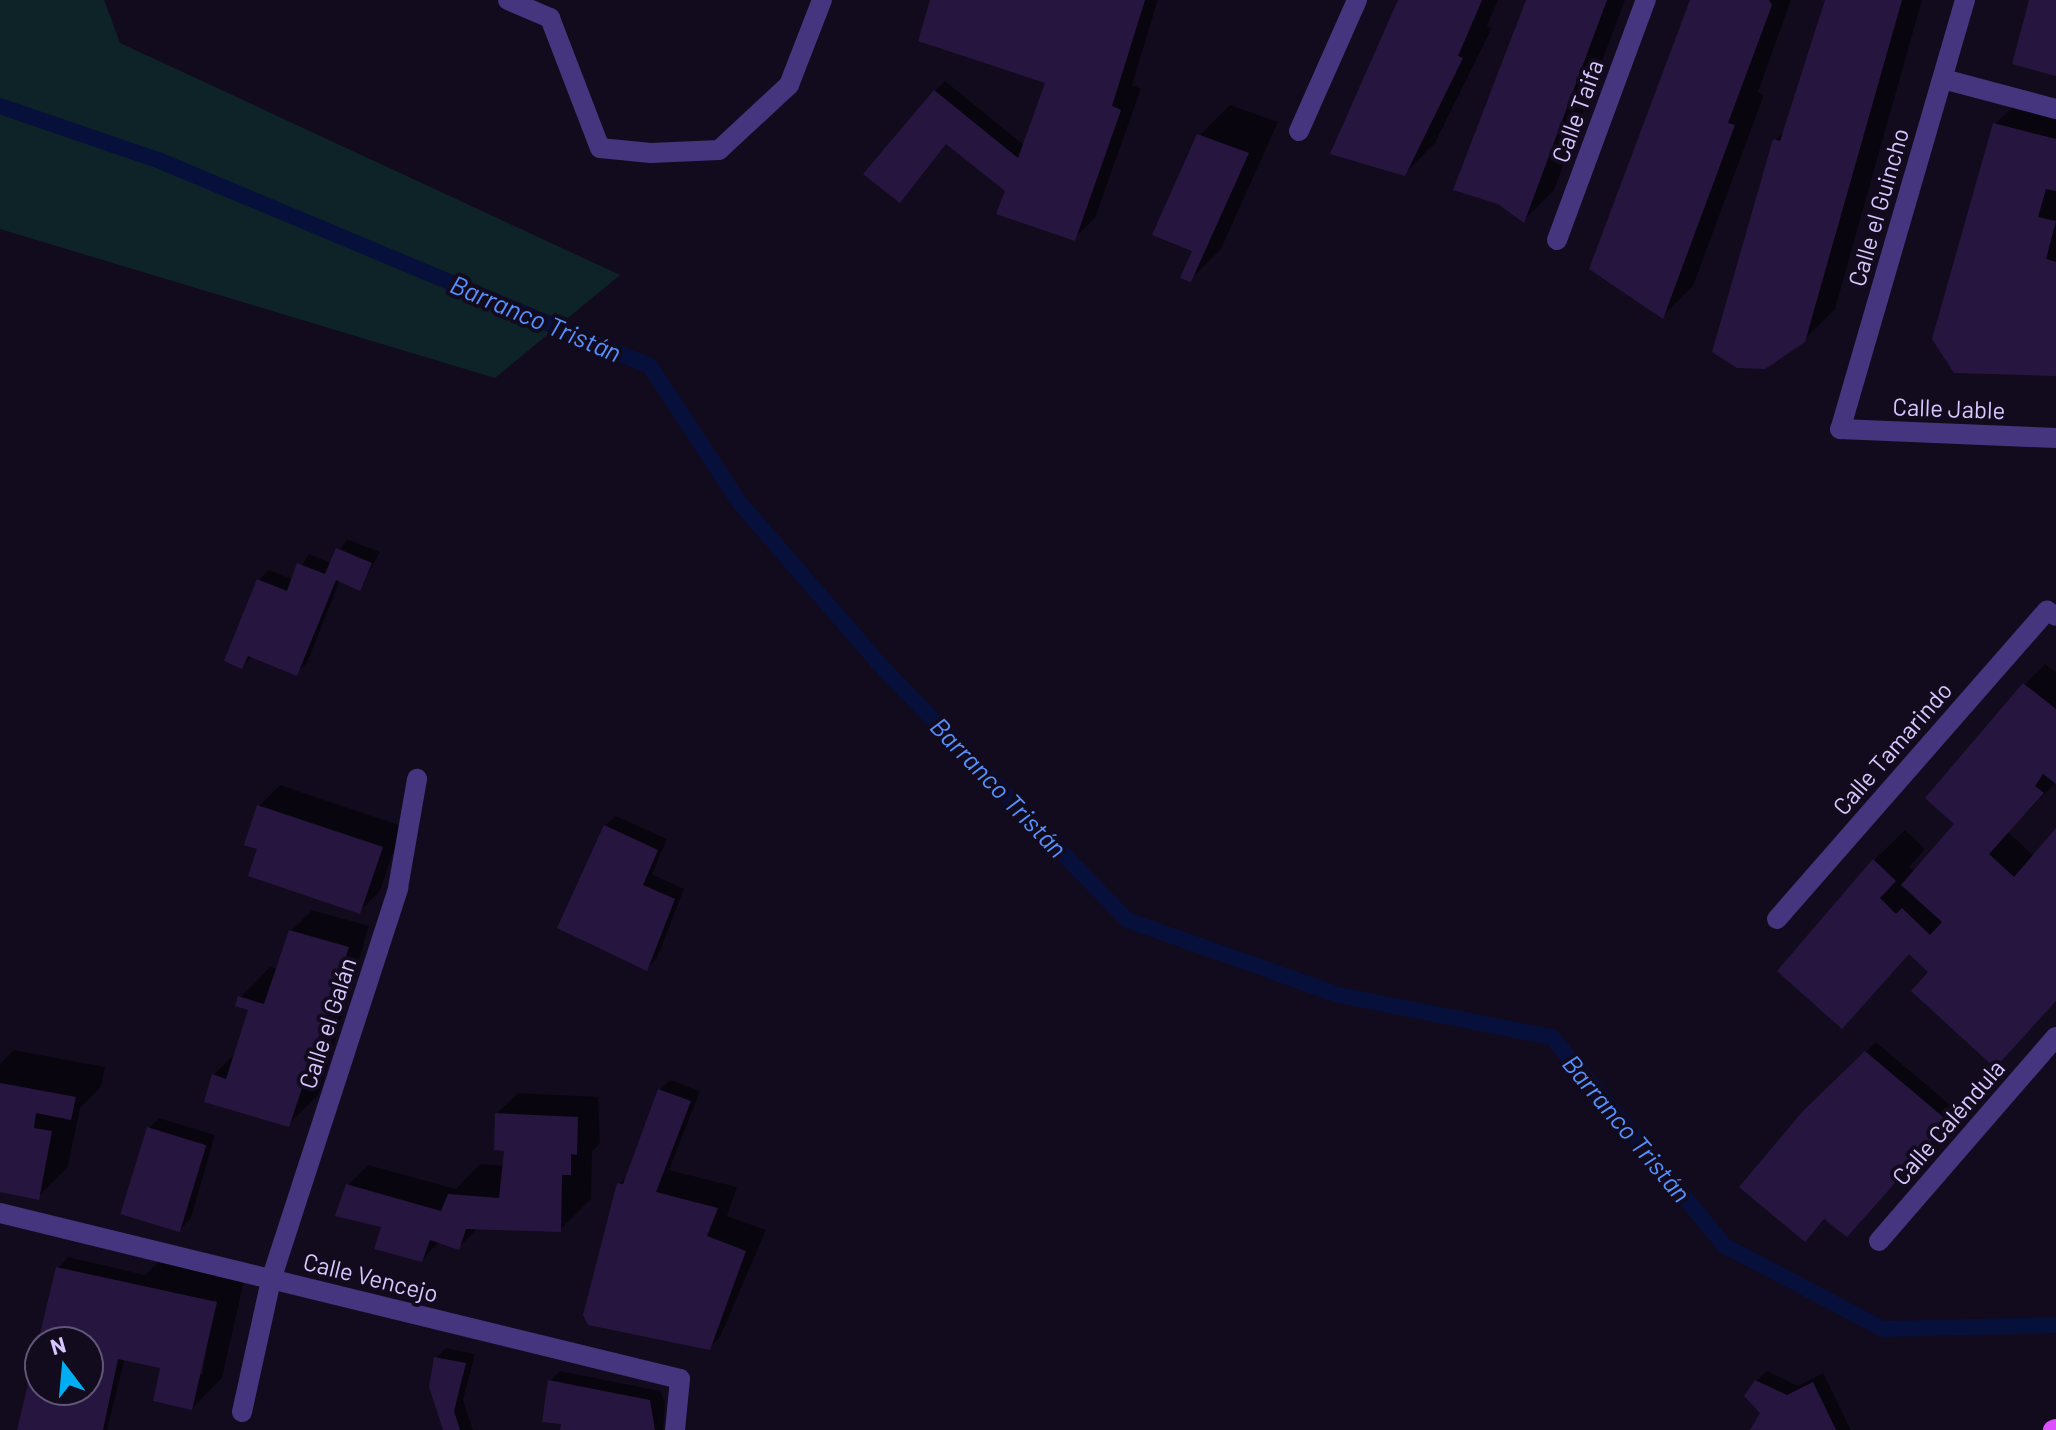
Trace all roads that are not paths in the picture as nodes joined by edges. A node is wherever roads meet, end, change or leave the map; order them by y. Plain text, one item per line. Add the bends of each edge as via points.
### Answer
1 (508, 0) edge
2 (822, 0) edge
3 (1357, 0) edge
4 (1646, 0) edge
5 (1965, 0) edge
6 (1943, 79) junction
7 (2056, 109) edge
8 (1299, 131) dead end
9 (1557, 240) dead end
10 (1840, 429) joint
11 (2056, 438) edge
12 (2052, 613) edge
13 (417, 779) dead end
14 (1777, 919) dead end
15 (2056, 1037) edge
16 (0, 1213) edge
17 (1879, 1241) dead end
18 (271, 1280) junction
19 (242, 1412) dead end
20 (675, 1430) edge

1 - 2 street via 550,18 600,148 651,153 719,150 789,85
3 - 8 street
4 - 9 street, Calle Taifa
5 - 6 street, Calle el Guincho
6 - 7 street
6 - 10 street, Calle el Guincho
10 - 11 street, Calle Jable
12 - 14 street, Calle Tamarindo
13 - 18 street, Calle el Galán via 398,888
15 - 17 street, Calle Caléndula
16 - 18 street, Calle Vencejo
18 - 19 street, Calle el Galán
18 - 20 street, Calle Vencejo via 680,1379

